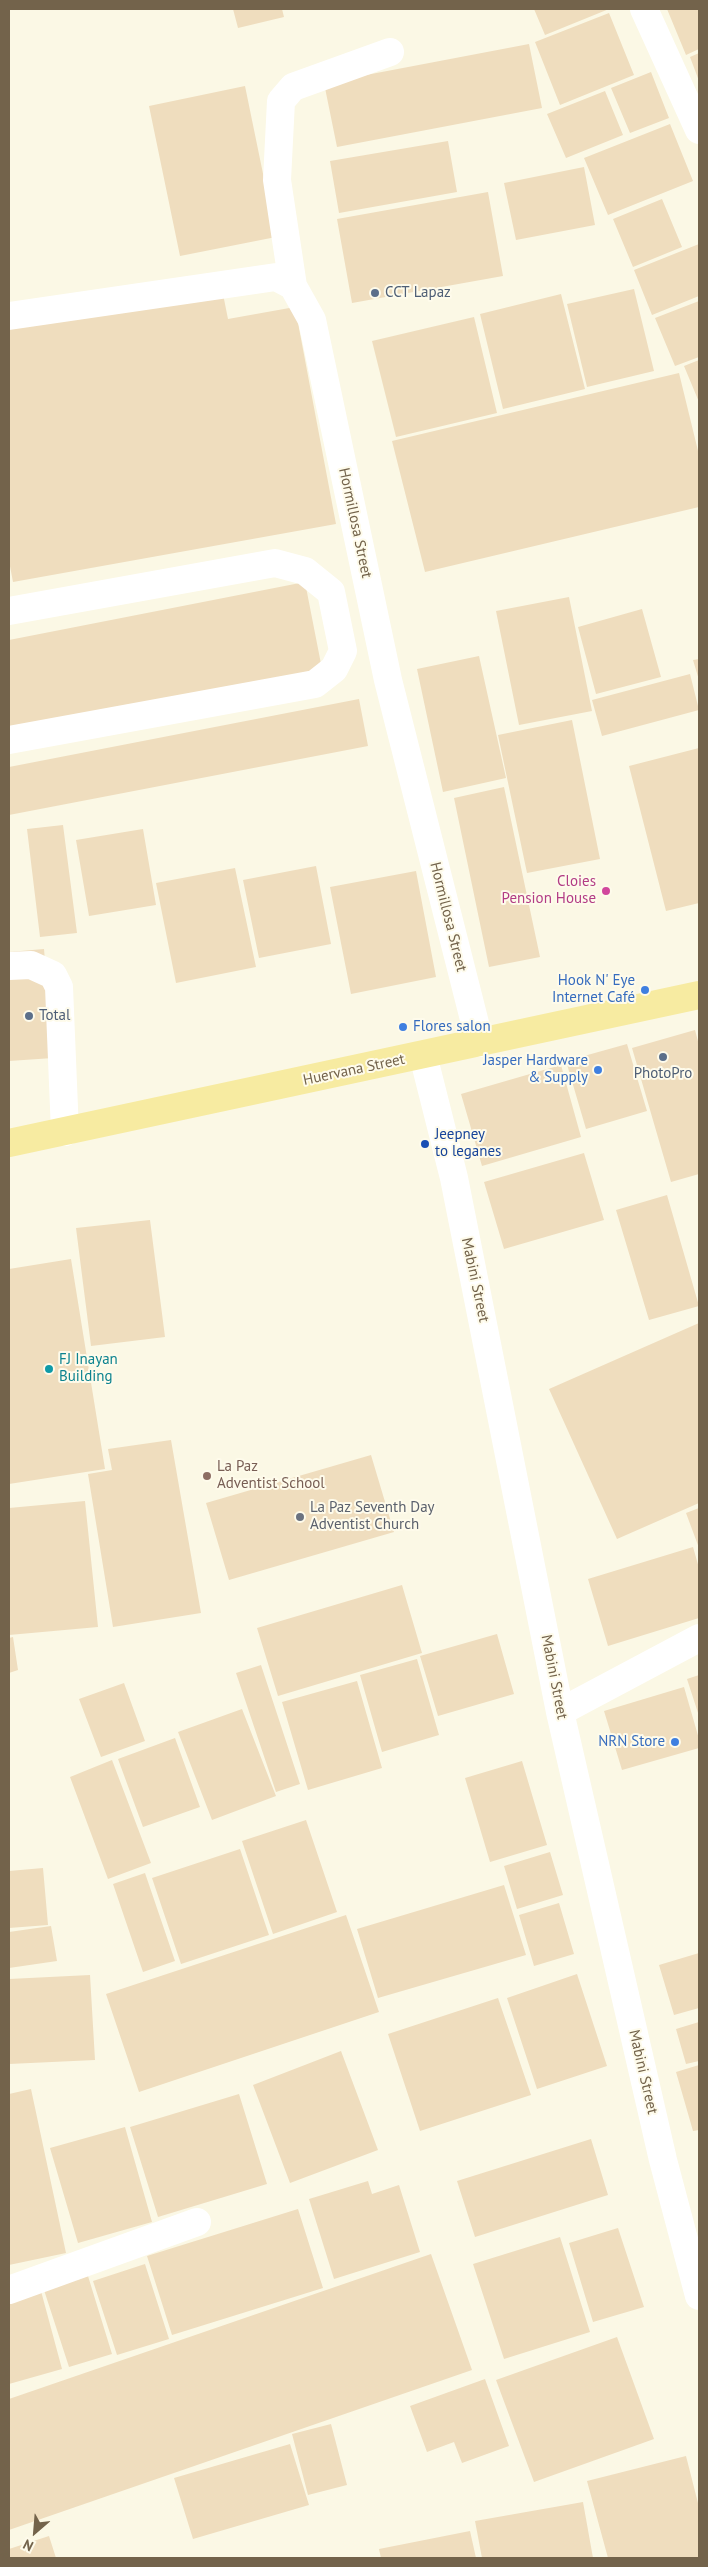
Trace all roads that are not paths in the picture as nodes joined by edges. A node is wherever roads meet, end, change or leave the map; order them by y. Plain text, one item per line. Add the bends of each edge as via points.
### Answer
1 (644, 9) edge
2 (390, 52) dead end
3 (699, 130) edge
4 (293, 286) junction
5 (9, 316) edge
6 (9, 611) edge
7 (9, 740) edge
8 (9, 966) edge
9 (699, 995) edge
10 (480, 1043) junction
11 (423, 1055) junction
12 (65, 1132) junction
13 (9, 1143) edge
14 (699, 1638) edge
15 (560, 1712) junction
16 (197, 2222) dead end
17 (9, 2290) edge
18 (699, 2296) edge

1 - 3 street
2 - 4 street via 293,87 281,101 277,180
4 - 5 street via 276,277
4 - 10 street, Hormillosa Street via 312,320 388,680
6 - 7 street via 275,563 305,571 331,592 343,651 334,669 315,684
8 - 12 street via 32,965 53,976 59,987
9 - 10 main road, Huervana Street
10 - 11 main road, Huervana Street
11 - 12 main road, Huervana Street
11 - 15 street, Mabini Street via 454,1178
12 - 13 main road, Huervana Street
14 - 15 street
15 - 18 street, Mabini Street via 661,2151
16 - 17 street

